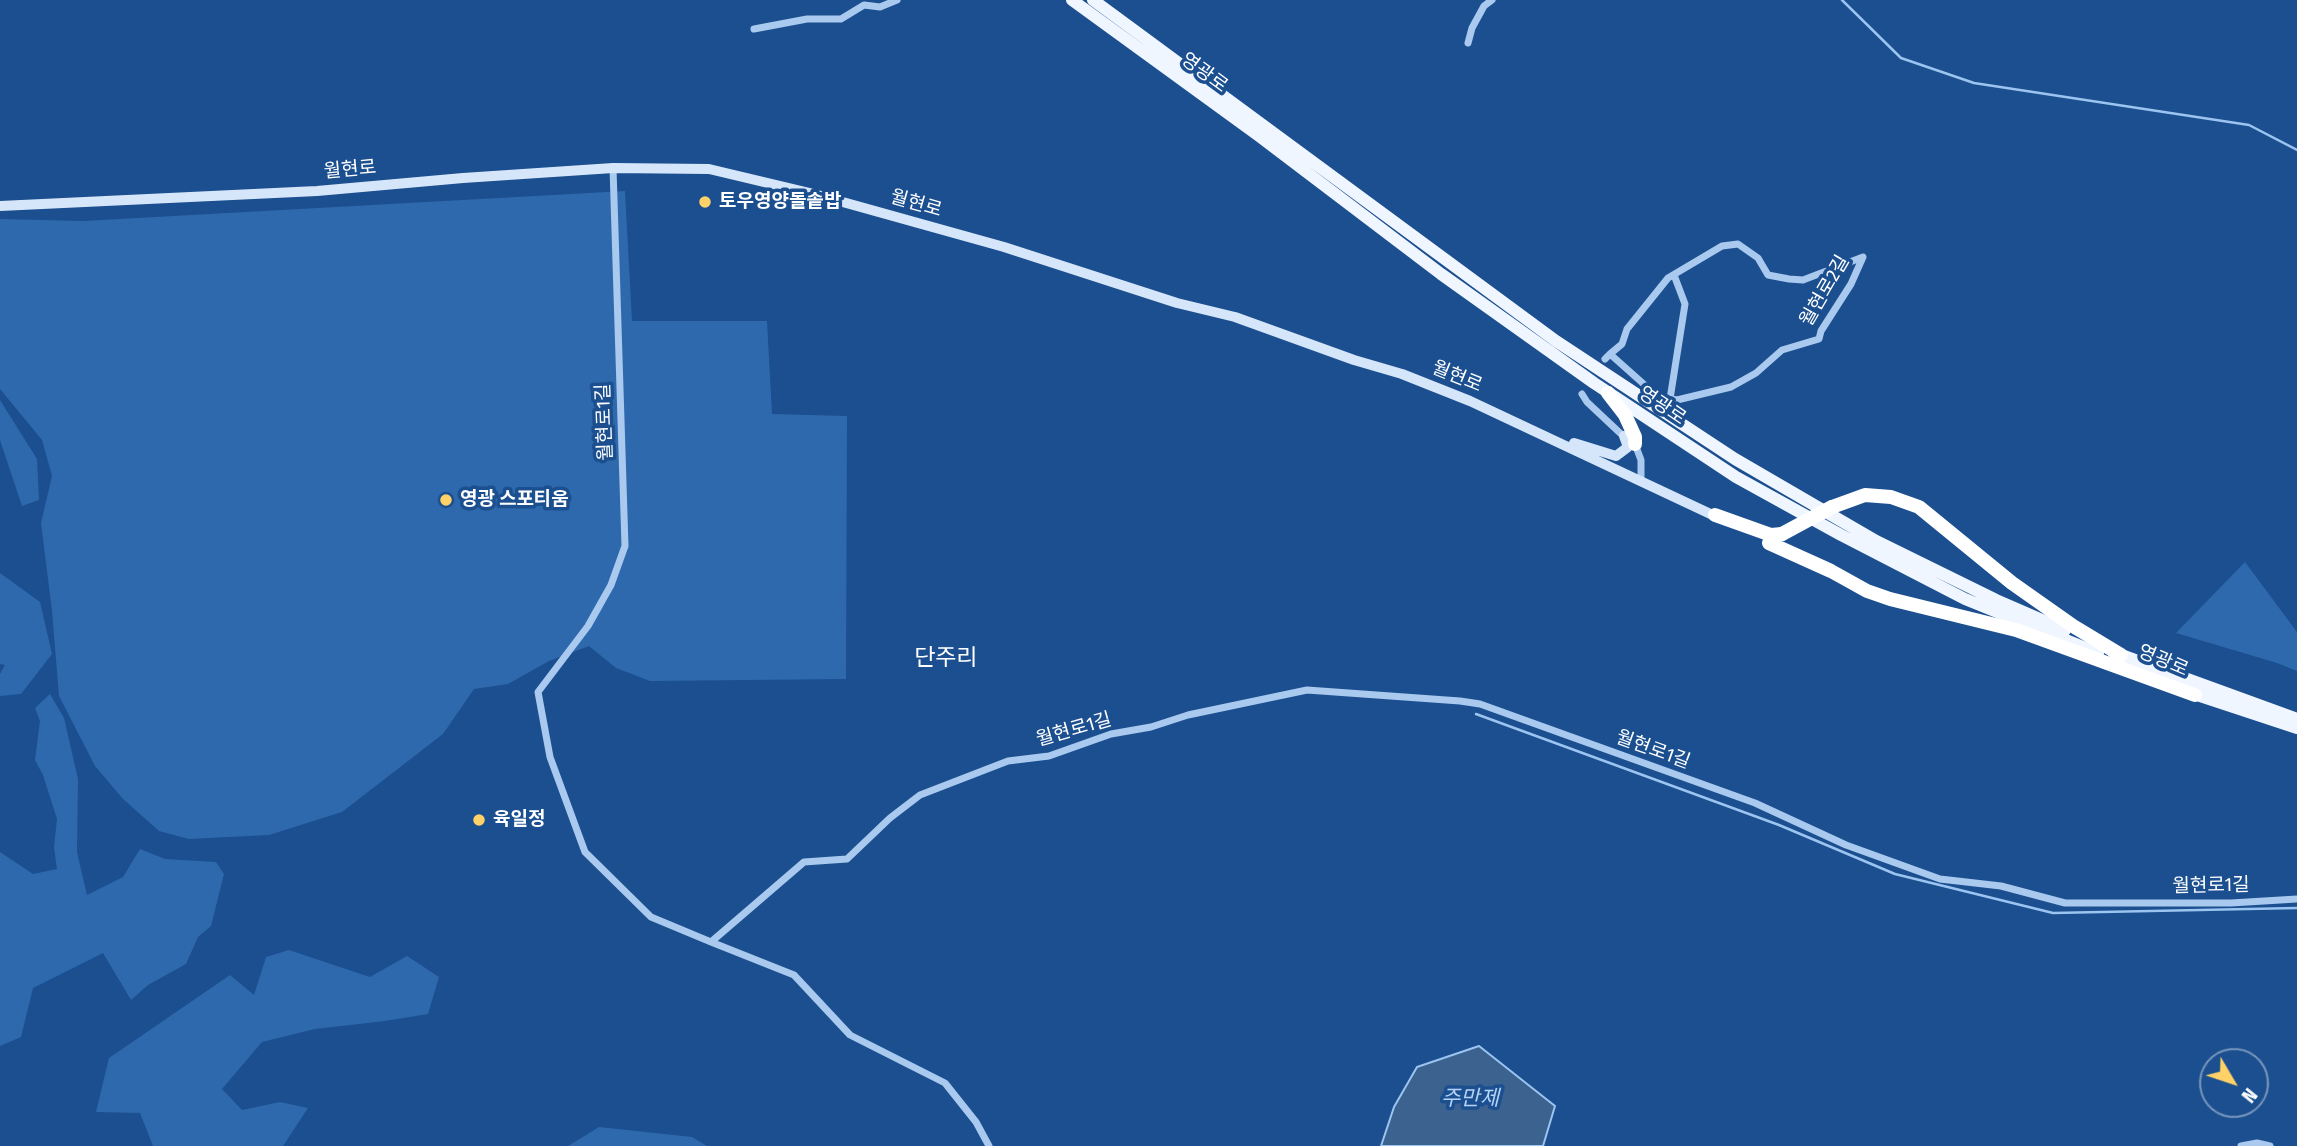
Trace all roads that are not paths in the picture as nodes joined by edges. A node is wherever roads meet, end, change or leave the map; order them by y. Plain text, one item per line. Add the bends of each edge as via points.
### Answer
1 (897, 0) edge
2 (1072, 0) edge
3 (1093, 0) edge
4 (1492, 0) edge
5 (754, 29) dead end
6 (1468, 43) dead end
7 (613, 168) junction
8 (0, 206) edge
9 (1674, 275) junction
10 (1608, 393) junction
11 (1582, 394) dead end
12 (1670, 399) junction
13 (1533, 430) junction
14 (1630, 440) junction
15 (1641, 482) junction
16 (1715, 515) junction
17 (1769, 543) joint
18 (2121, 655) junction
19 (2195, 695) junction
20 (2297, 719) edge
21 (2297, 728) edge
22 (2297, 899) edge
23 (711, 942) junction
24 (989, 1146) edge
25 (2241, 1146) edge
26 (2270, 1146) edge

1 - 5 street via 880,7 864,5 842,19 807,19
2 - 10 main road, 영광로
3 - 18 main road, 영광로 via 1517,314 1735,459 1887,547
4 - 6 street via 1484,6
7 - 8 street, 월현로 via 317,191
7 - 13 street, 월현로 via 709,169 991,243 1235,317 1402,374
7 - 23 street, 월현로1길 via 625,546 611,585 588,626 538,692 550,757 585,852 651,916
9 - 12 street via 1685,304
9 - 12 street, 월현로2길 via 1626,329 1622,344 1607,356
9 - 12 street, 월현로2길 via 1722,246 1738,244 1758,258 1768,275 1790,279 1803,280 1863,257 1819,339 1782,350 1731,387
10 - 14 highway via 1625,415 1635,437
10 - 19 main road, 영광로 via 1735,477 1853,542 1965,599
11 - 14 street
13 - 14 street via 1616,456
13 - 15 street, 월현로
14 - 15 street via 1641,460
15 - 16 street, 월현로
16 - 17 street, 월현로
16 - 18 highway, bridge via 1782,534 1864,495 1891,497 1919,507 2012,583
17 - 19 highway via 1867,591 2016,630
18 - 20 main road, 영광로
19 - 21 main road, 영광로
22 - 23 street, 월현로1길 via 2065,903 2001,886 1940,879 1846,845 1755,803 1480,704 1307,690 1111,734 1049,756 1008,761 920,795 846,859 804,862
23 - 24 street via 794,975 850,1035 945,1083
25 - 26 street

